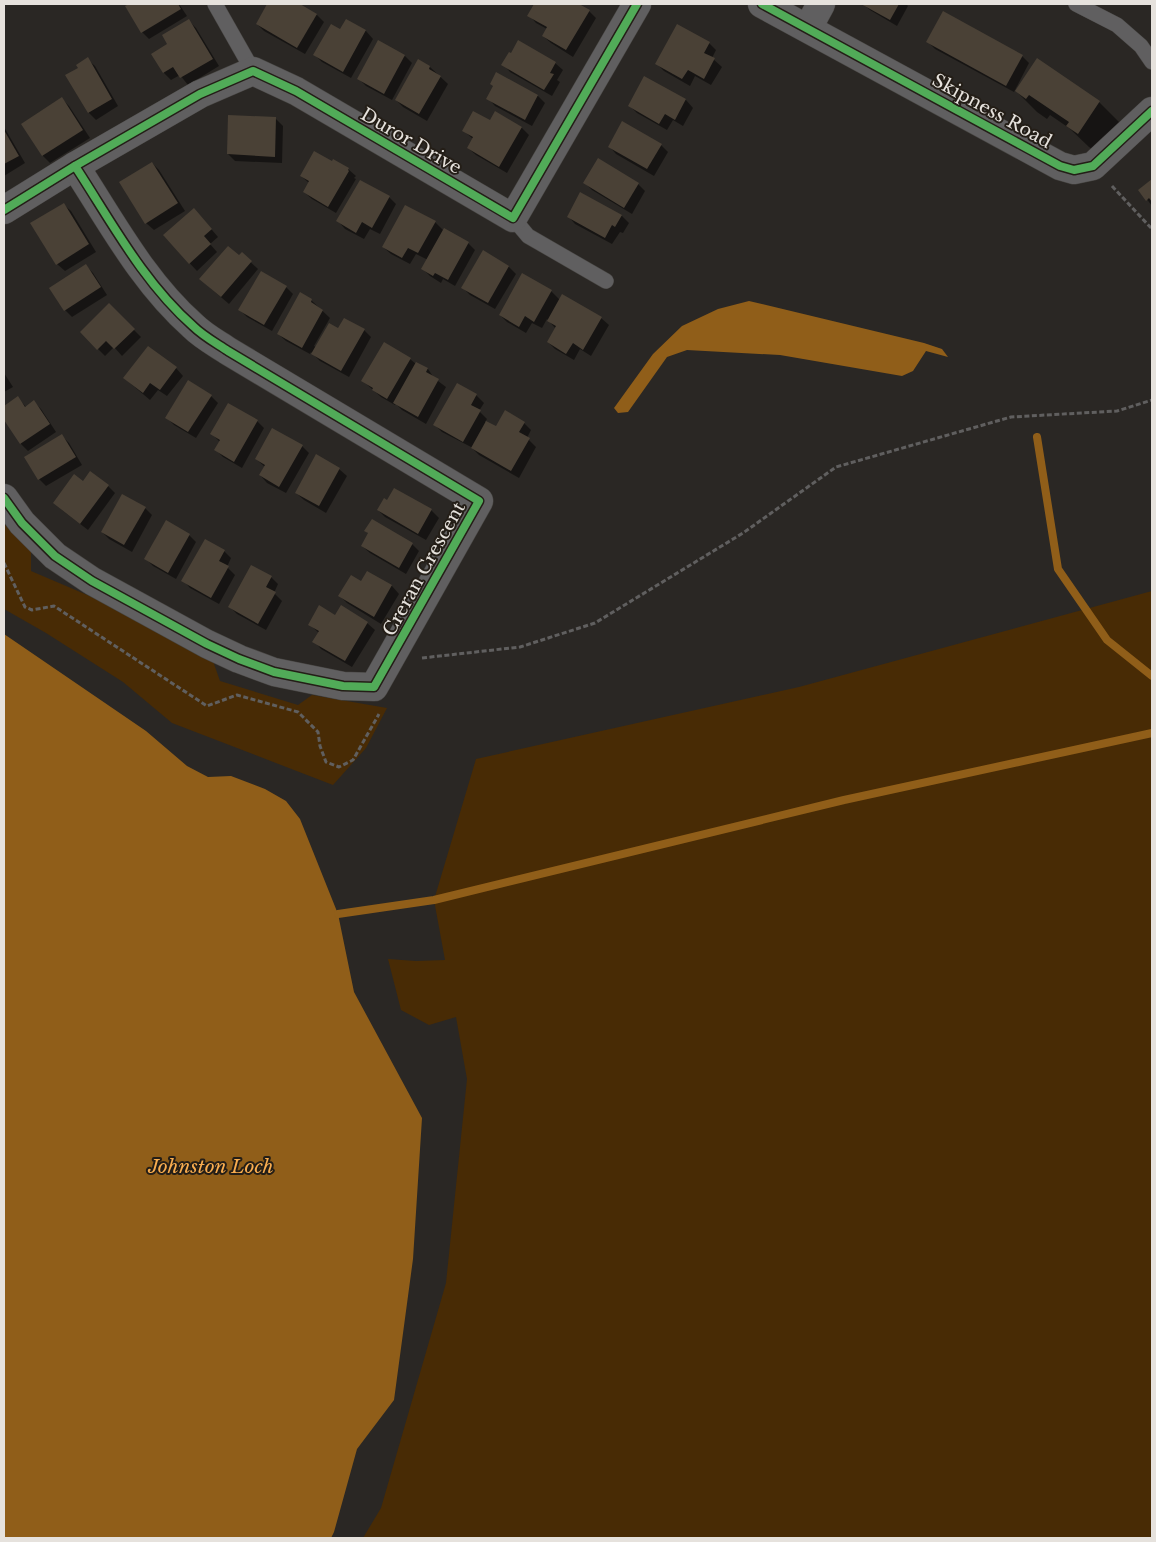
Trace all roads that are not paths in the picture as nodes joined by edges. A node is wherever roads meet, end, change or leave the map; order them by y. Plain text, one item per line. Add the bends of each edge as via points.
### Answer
1 (215, 4) edge
2 (762, 4) edge
3 (821, 4) edge
4 (1076, 4) edge
5 (628, 7) edge
6 (808, 28) junction
7 (1152, 62) edge
8 (253, 71) junction
9 (1152, 111) edge
10 (75, 166) junction
11 (4, 210) edge
12 (513, 218) junction
13 (606, 281) dead end
14 (4, 498) edge

1 - 8 lane
2 - 6 street, Skipness Road
3 - 6 street
4 - 7 lane via 1118,25 1141,46
5 - 12 street
6 - 9 street, Skipness Road via 1060,166 1074,170 1093,166
8 - 10 street via 200,94
8 - 12 street, Duror Drive via 296,91
10 - 11 street
10 - 14 street, Creran Crescent via 143,272 195,328 479,501 374,687 343,686 274,672 207,644 92,581 55,556 22,523
12 - 13 lane via 528,236

